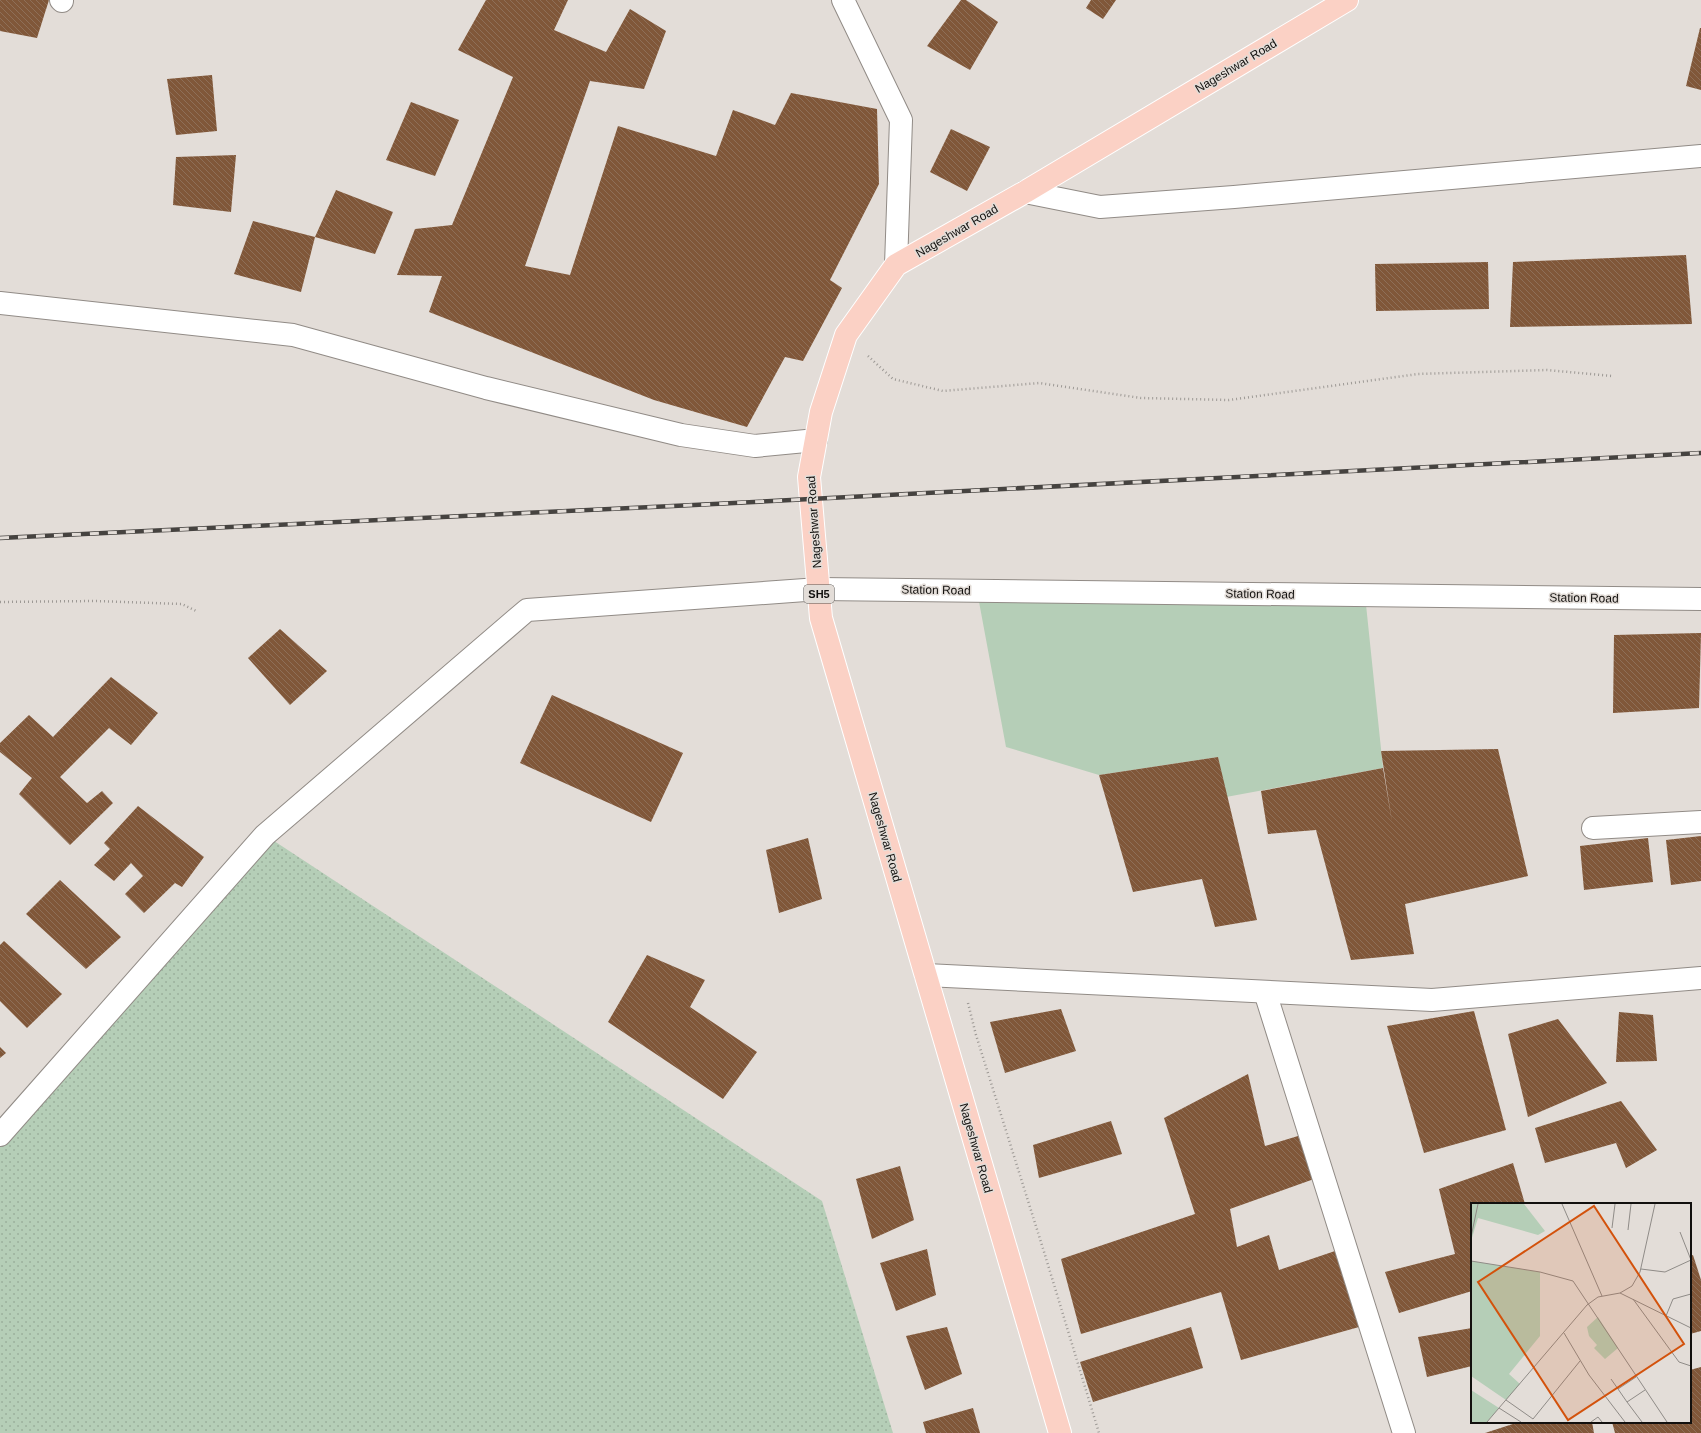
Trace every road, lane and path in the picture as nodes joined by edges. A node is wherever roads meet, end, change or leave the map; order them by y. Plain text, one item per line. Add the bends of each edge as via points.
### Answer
1 (843, 0) edge
2 (1347, 0) edge
3 (1701, 156) edge
4 (1025, 192) junction
5 (896, 265) junction
6 (0, 303) edge
7 (846, 335) junction
8 (1612, 376) dead end
9 (816, 440) junction
10 (819, 589) junction
11 (1701, 600) edge
12 (0, 602) edge
13 (198, 612) dead end
14 (1701, 822) edge
15 (1593, 828) dead end
16 (926, 975) junction
17 (962, 977) junction
18 (1701, 978) edge
19 (1265, 992) junction
20 (0, 1135) edge
21 (1060, 1433) edge
22 (1099, 1433) edge
23 (1404, 1433) edge

1 - 5 street via 901,120
2 - 4 main road, Nageshwar Road / SH5
3 - 4 street via 1100,207
4 - 5 main road, Nageshwar Road / SH5
5 - 7 main road, Nageshwar Road / SH5
6 - 9 street via 293,335 486,388 681,435 755,446
7 - 8 path via 893,379 942,391 1039,383 1140,398 1229,400 1418,374 1547,370
7 - 9 main road, Nageshwar Road / SH5 via 821,412
9 - 10 main road, Nageshwar Road / SH5 via 809,477
10 - 11 street, Station Road
10 - 16 main road, Nageshwar Road / SH5 via 821,618
10 - 20 street, Station Road via 527,610 265,835
12 - 13 path via 95,601 182,604
14 - 15 street
16 - 17 street
16 - 21 main road, Nageshwar Road / SH5
17 - 19 street
17 - 22 path via 976,1036
18 - 19 street via 1432,1000
19 - 23 street

